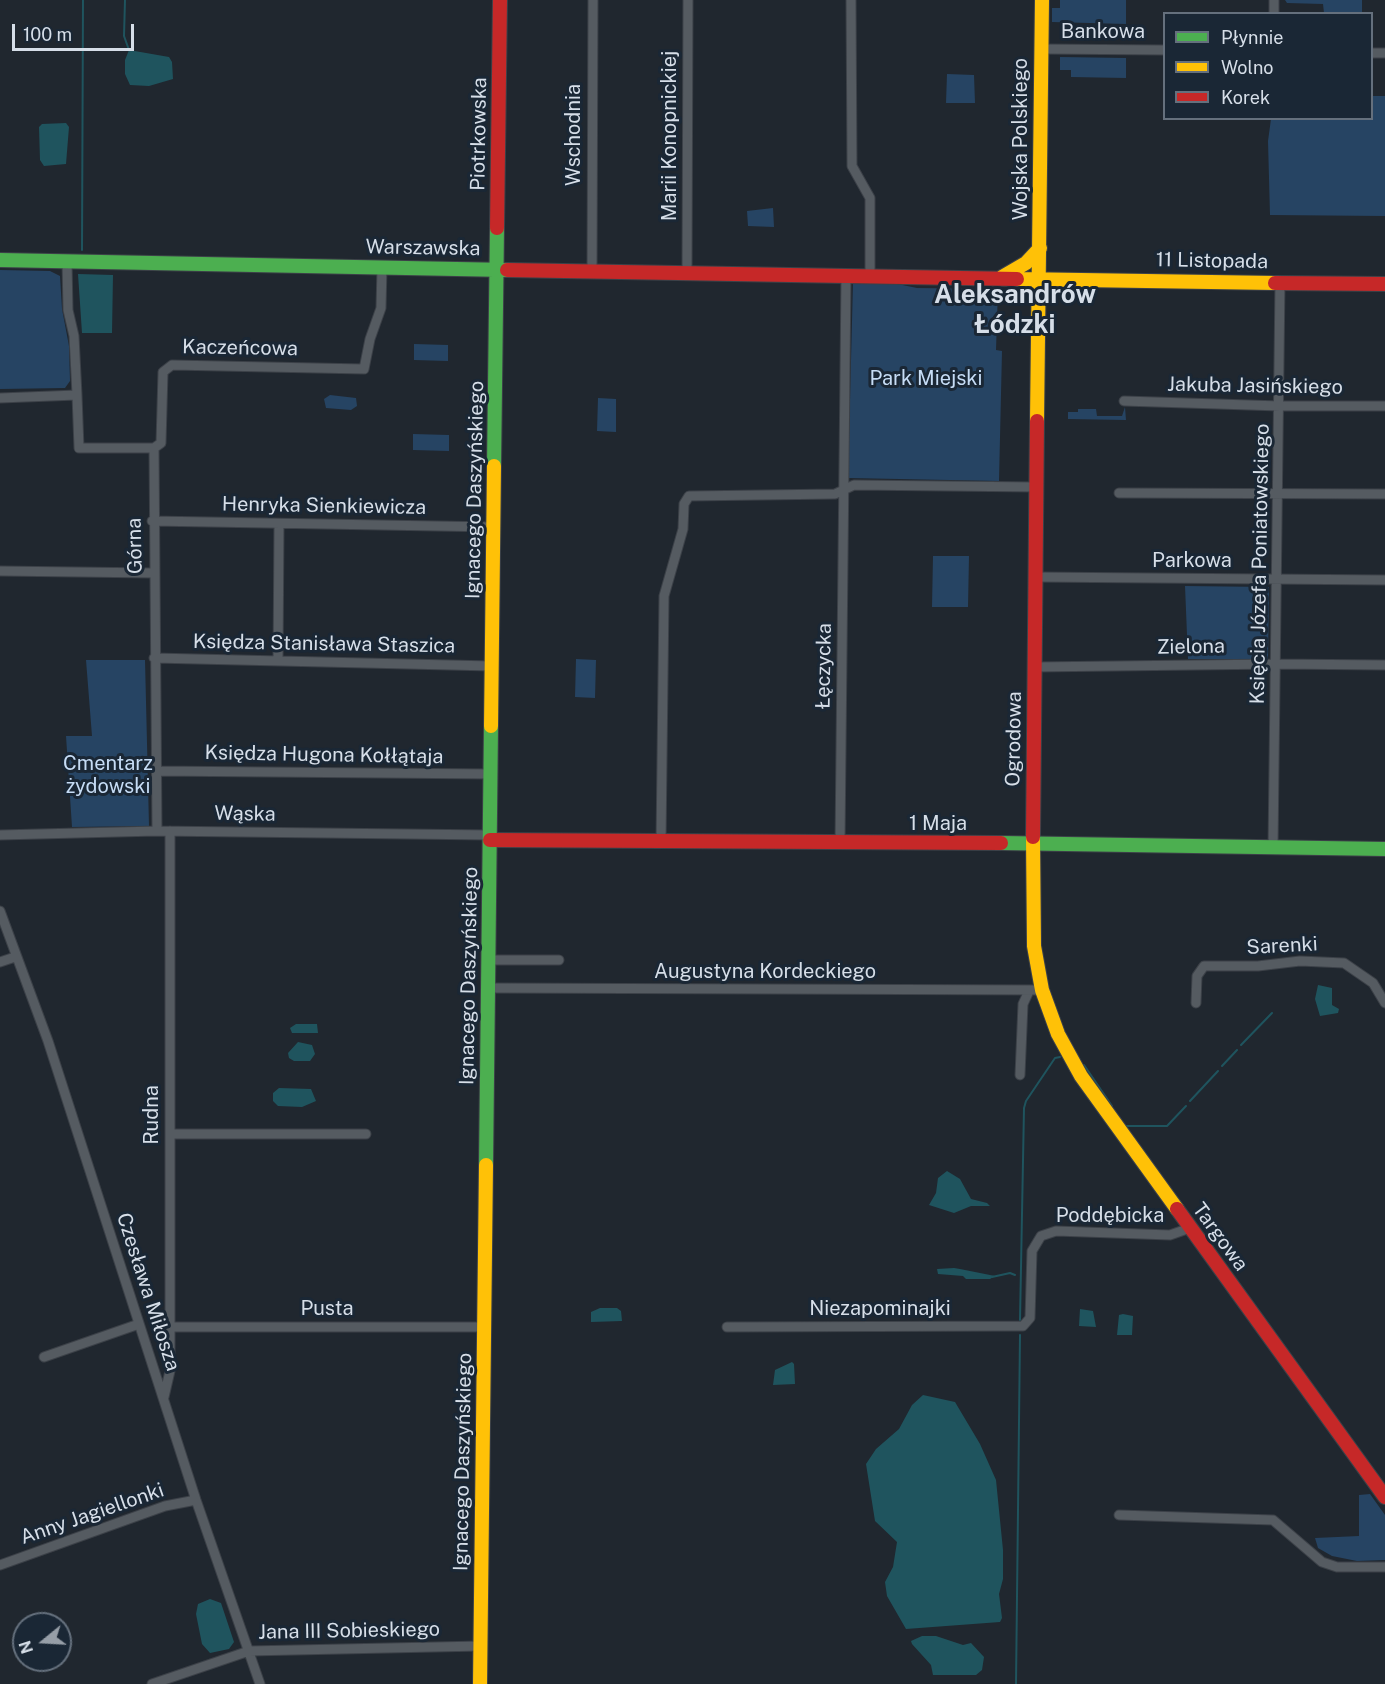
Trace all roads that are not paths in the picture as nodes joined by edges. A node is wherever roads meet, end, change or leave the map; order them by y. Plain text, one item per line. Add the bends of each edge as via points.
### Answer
1 (500, 0) edge
2 (593, 0) edge
3 (688, 0) edge
4 (851, 0) edge
5 (1042, 0) edge
6 (1041, 49) junction
7 (1163, 50) edge
8 (1040, 248) junction
9 (0, 260) edge
10 (67, 262) junction
11 (382, 267) junction
12 (498, 269) junction
13 (591, 271) junction
14 (687, 272) junction
15 (846, 276) junction
16 (870, 276) junction
17 (1000, 278) junction
18 (1039, 279) junction
19 (1280, 281) junction
20 (1385, 284) edge
21 (77, 395) junction
22 (0, 398) edge
23 (1124, 401) dead end
24 (1280, 406) junction
25 (1385, 406) edge
26 (154, 448) junction
27 (1036, 487) junction
28 (844, 489) junction
29 (1278, 492) junction
30 (1119, 493) dead end
31 (1385, 494) edge
32 (152, 521) junction
33 (279, 524) junction
34 (494, 526) junction
35 (0, 572) edge
36 (153, 573) junction
37 (1035, 577) junction
38 (1278, 579) junction
39 (1385, 580) edge
40 (154, 658) junction
41 (278, 661) junction
42 (1276, 664) junction
43 (1385, 665) edge
44 (492, 666) junction
45 (1034, 667) junction
46 (156, 771) junction
47 (491, 774) junction
48 (157, 831) junction
49 (170, 831) junction
50 (0, 835) edge
51 (490, 837) junction
52 (662, 842) junction
53 (840, 843) junction
54 (1033, 843) junction
55 (1273, 848) junction
56 (1385, 849) edge
57 (0, 911) edge
58 (15, 957) junction
59 (488, 960) junction
60 (559, 960) dead end
61 (0, 962) edge
62 (488, 988) junction
63 (1035, 990) junction
64 (1196, 1003) dead end
65 (1385, 1003) edge
66 (1020, 1075) dead end
67 (170, 1134) junction
68 (366, 1134) dead end
69 (1190, 1228) junction
70 (1030, 1318) joint
71 (140, 1324) junction
72 (170, 1327) junction
73 (484, 1327) junction
74 (727, 1327) dead end
75 (44, 1357) dead end
76 (164, 1397) junction
77 (1385, 1497) edge
78 (196, 1500) junction
79 (1119, 1515) dead end
80 (0, 1565) edge
81 (1385, 1568) edge
82 (481, 1646) junction
83 (249, 1651) junction
84 (152, 1684) edge
85 (260, 1684) edge
86 (480, 1684) edge

1 - 12 street, Piotrkowska
2 - 13 street, Wschodnia
3 - 14 street, Marii Konopnickiej
4 - 16 street via 852,166 870,198
5 - 6 street, Wojska Polskiego
6 - 7 street, Bankowa
6 - 8 street, Wojska Polskiego
8 - 17 street via 1026,263
8 - 18 street, Wojska Polskiego
9 - 10 street, Warszawska
10 - 11 street, Warszawska
10 - 21 street
11 - 12 street, Warszawska
11 - 26 street, Kaczeńcowa via 381,308 364,369 172,365 163,372 162,443
12 - 13 street, Warszawska
12 - 34 street, Ignacego Daszyńskiego
13 - 14 street, Warszawska
14 - 15 street, Warszawska
15 - 16 street, Warszawska
15 - 28 street, Łęczycka
16 - 17 street, Warszawska
17 - 18 street, 11 Listopada
18 - 19 street, 11 Listopada
18 - 27 street, Wojska Polskiego
19 - 20 street, 11 Listopada
19 - 24 street, Księcia Józefa Poniatowskiego
21 - 22 street
21 - 26 street via 79,448
23 - 24 street, Jakuba Jasińskiego
24 - 25 street, Jakuba Jasińskiego
24 - 29 street, Księcia Józefa Poniatowskiego
26 - 32 street, Górna
27 - 28 street via 872,484
27 - 37 street, Ogrodowa
28 - 52 street via 835,494 689,496 684,504 683,529 664,596
28 - 53 street, Łęczycka
29 - 30 street
29 - 31 street
29 - 38 street, Księcia Józefa Poniatowskiego
32 - 33 street, Henryka Sienkiewicza
32 - 36 street, Górna
33 - 34 street, Henryka Sienkiewicza
33 - 41 street
34 - 44 street, Ignacego Daszyńskiego
35 - 36 street
36 - 40 street, Górna
37 - 38 street, Parkowa
37 - 45 street, Ogrodowa
38 - 39 street, Parkowa
38 - 42 street, Księcia Józefa Poniatowskiego
40 - 41 street, Księdza Stanisława Staszica
40 - 46 street, Górna
41 - 44 street, Księdza Stanisława Staszica
42 - 43 street, Zielona
42 - 45 street, Zielona
42 - 55 street, Księcia Józefa Poniatowskiego
44 - 47 street, Ignacego Daszyńskiego
45 - 54 street, Ogrodowa
46 - 47 street, Księdza Hugona Kołłątaja
46 - 48 street
47 - 51 street, Ignacego Daszyńskiego
48 - 49 street, Wąska
48 - 50 street, Wąska
49 - 51 street, Wąska
49 - 67 street, Rudna
51 - 52 street, 1 Maja
51 - 59 street, Ignacego Daszyńskiego
52 - 53 street, 1 Maja
53 - 54 street, 1 Maja
54 - 55 street, 1 Maja
54 - 63 street, Ogrodowa
55 - 56 street, 1 Maja
57 - 58 street, Czesława Miłosza
58 - 61 street
58 - 71 street, Czesława Miłosza via 48,1041
59 - 60 street
59 - 62 street, Ignacego Daszyńskiego
62 - 63 street, Augustyna Kordeckiego
62 - 73 street, Ignacego Daszyńskiego
63 - 66 street, Ogrodowa via 1023,1004
63 - 69 street, Targowa via 1081,1076
64 - 65 street, Sarenki via 1197,976 1204,966 1299,961 1344,963 1372,983
67 - 68 street
67 - 72 street, Rudna
69 - 70 street, Poddębicka via 1170,1235 1056,1231 1041,1236 1032,1251
69 - 77 street, Targowa
70 - 74 street, Niezapominajki via 1019,1327
71 - 75 street
71 - 76 street, Czesława Miłosza
72 - 73 street, Pusta
72 - 76 street, Rudna via 170,1371
73 - 82 street, Ignacego Daszyńskiego
76 - 78 street, Czesława Miłosza
78 - 80 street, Anny Jagiellonki via 165,1506
78 - 83 street, Czesława Miłosza
79 - 81 street via 1273,1520 1322,1562 1337,1567
82 - 83 street, Jana III Sobieskiego
82 - 86 street, Ignacego Daszyńskiego
83 - 84 street, Jana III Sobieskiego
83 - 85 street, Czesława Miłosza

